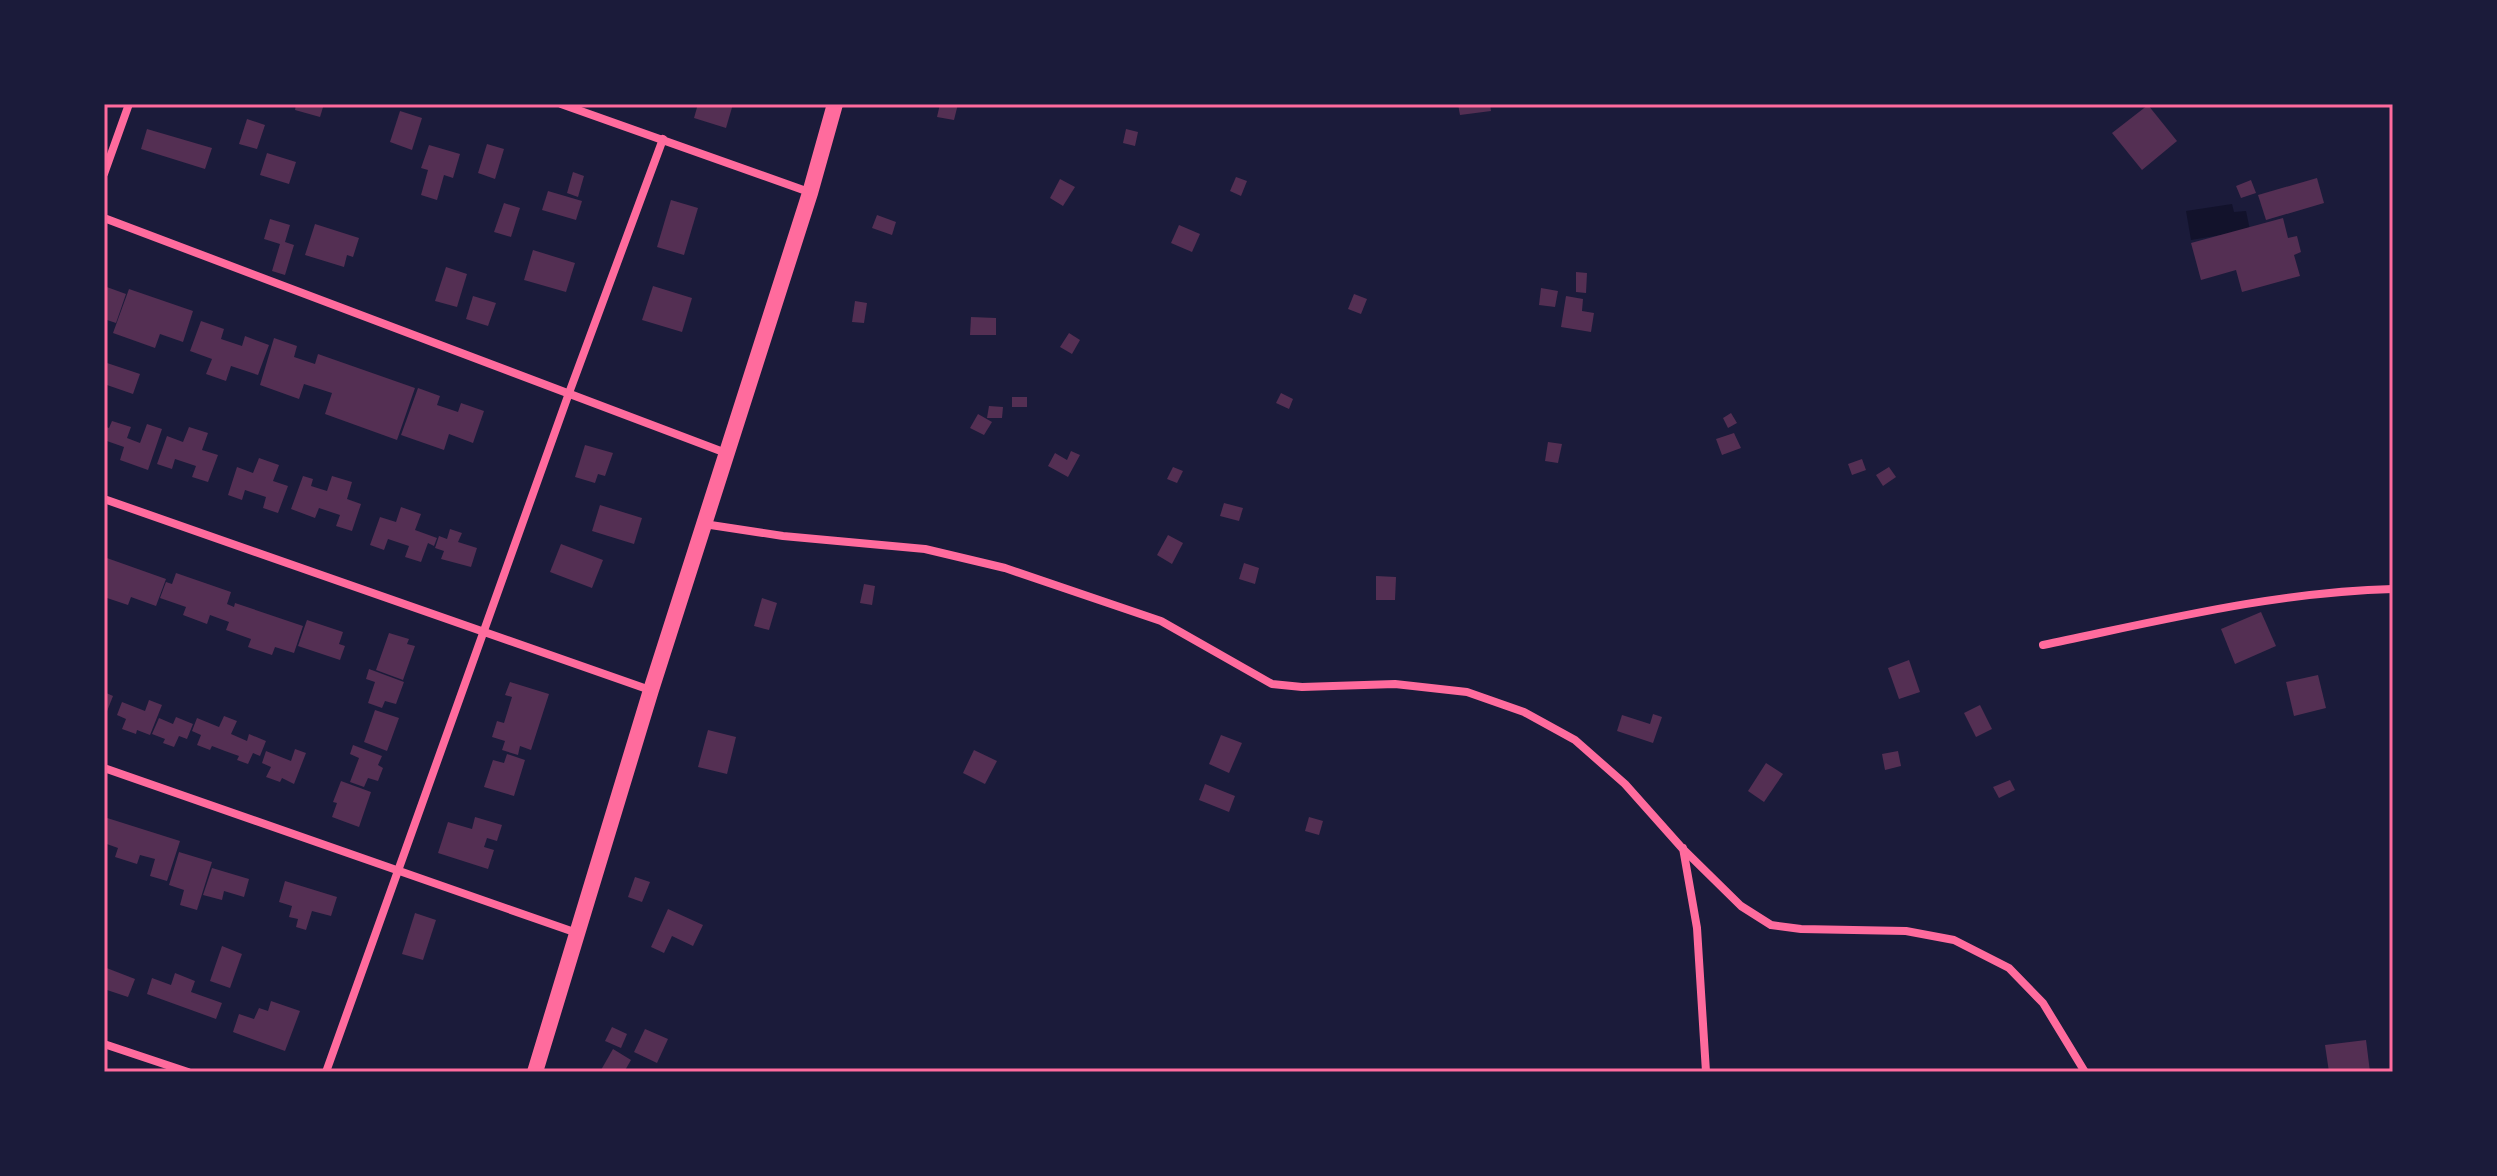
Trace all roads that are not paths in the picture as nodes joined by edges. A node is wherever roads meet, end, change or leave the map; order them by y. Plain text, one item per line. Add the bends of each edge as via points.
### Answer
1 (129, 104) edge
2 (561, 104) edge
3 (835, 104) edge
4 (663, 139) junction
5 (104, 174) edge
6 (810, 193) junction
7 (104, 218) edge
8 (569, 393) junction
9 (727, 453) junction
10 (104, 499) edge
11 (704, 524) junction
12 (2393, 589) edge
13 (484, 631) junction
14 (2043, 645) dead end
15 (651, 690) junction
16 (104, 768) edge
17 (1682, 848) junction
18 (398, 872) junction
19 (577, 933) junction
20 (104, 1044) edge
21 (2084, 1071) edge
22 (188, 1072) edge
23 (326, 1072) edge
24 (535, 1072) edge
25 (1706, 1072) edge

1 - 5 street
2 - 4 street
3 - 6 main road
4 - 6 street
4 - 8 street
6 - 9 main road
7 - 8 street
8 - 9 street
8 - 13 street
9 - 11 main road
10 - 13 street
11 - 15 main road
11 - 17 street via 925,549 1005,568 1161,621 1272,684 1395,684 1467,692 1524,712 1575,740 1625,784
12 - 14 street via 2256,601
13 - 15 street
13 - 18 street
15 - 19 main road
16 - 18 street
17 - 21 street via 1741,906 1771,925 1906,931 1954,940 2009,968 2043,1003
17 - 25 street via 1697,928
18 - 19 street
18 - 23 street
19 - 24 main road
20 - 22 street

